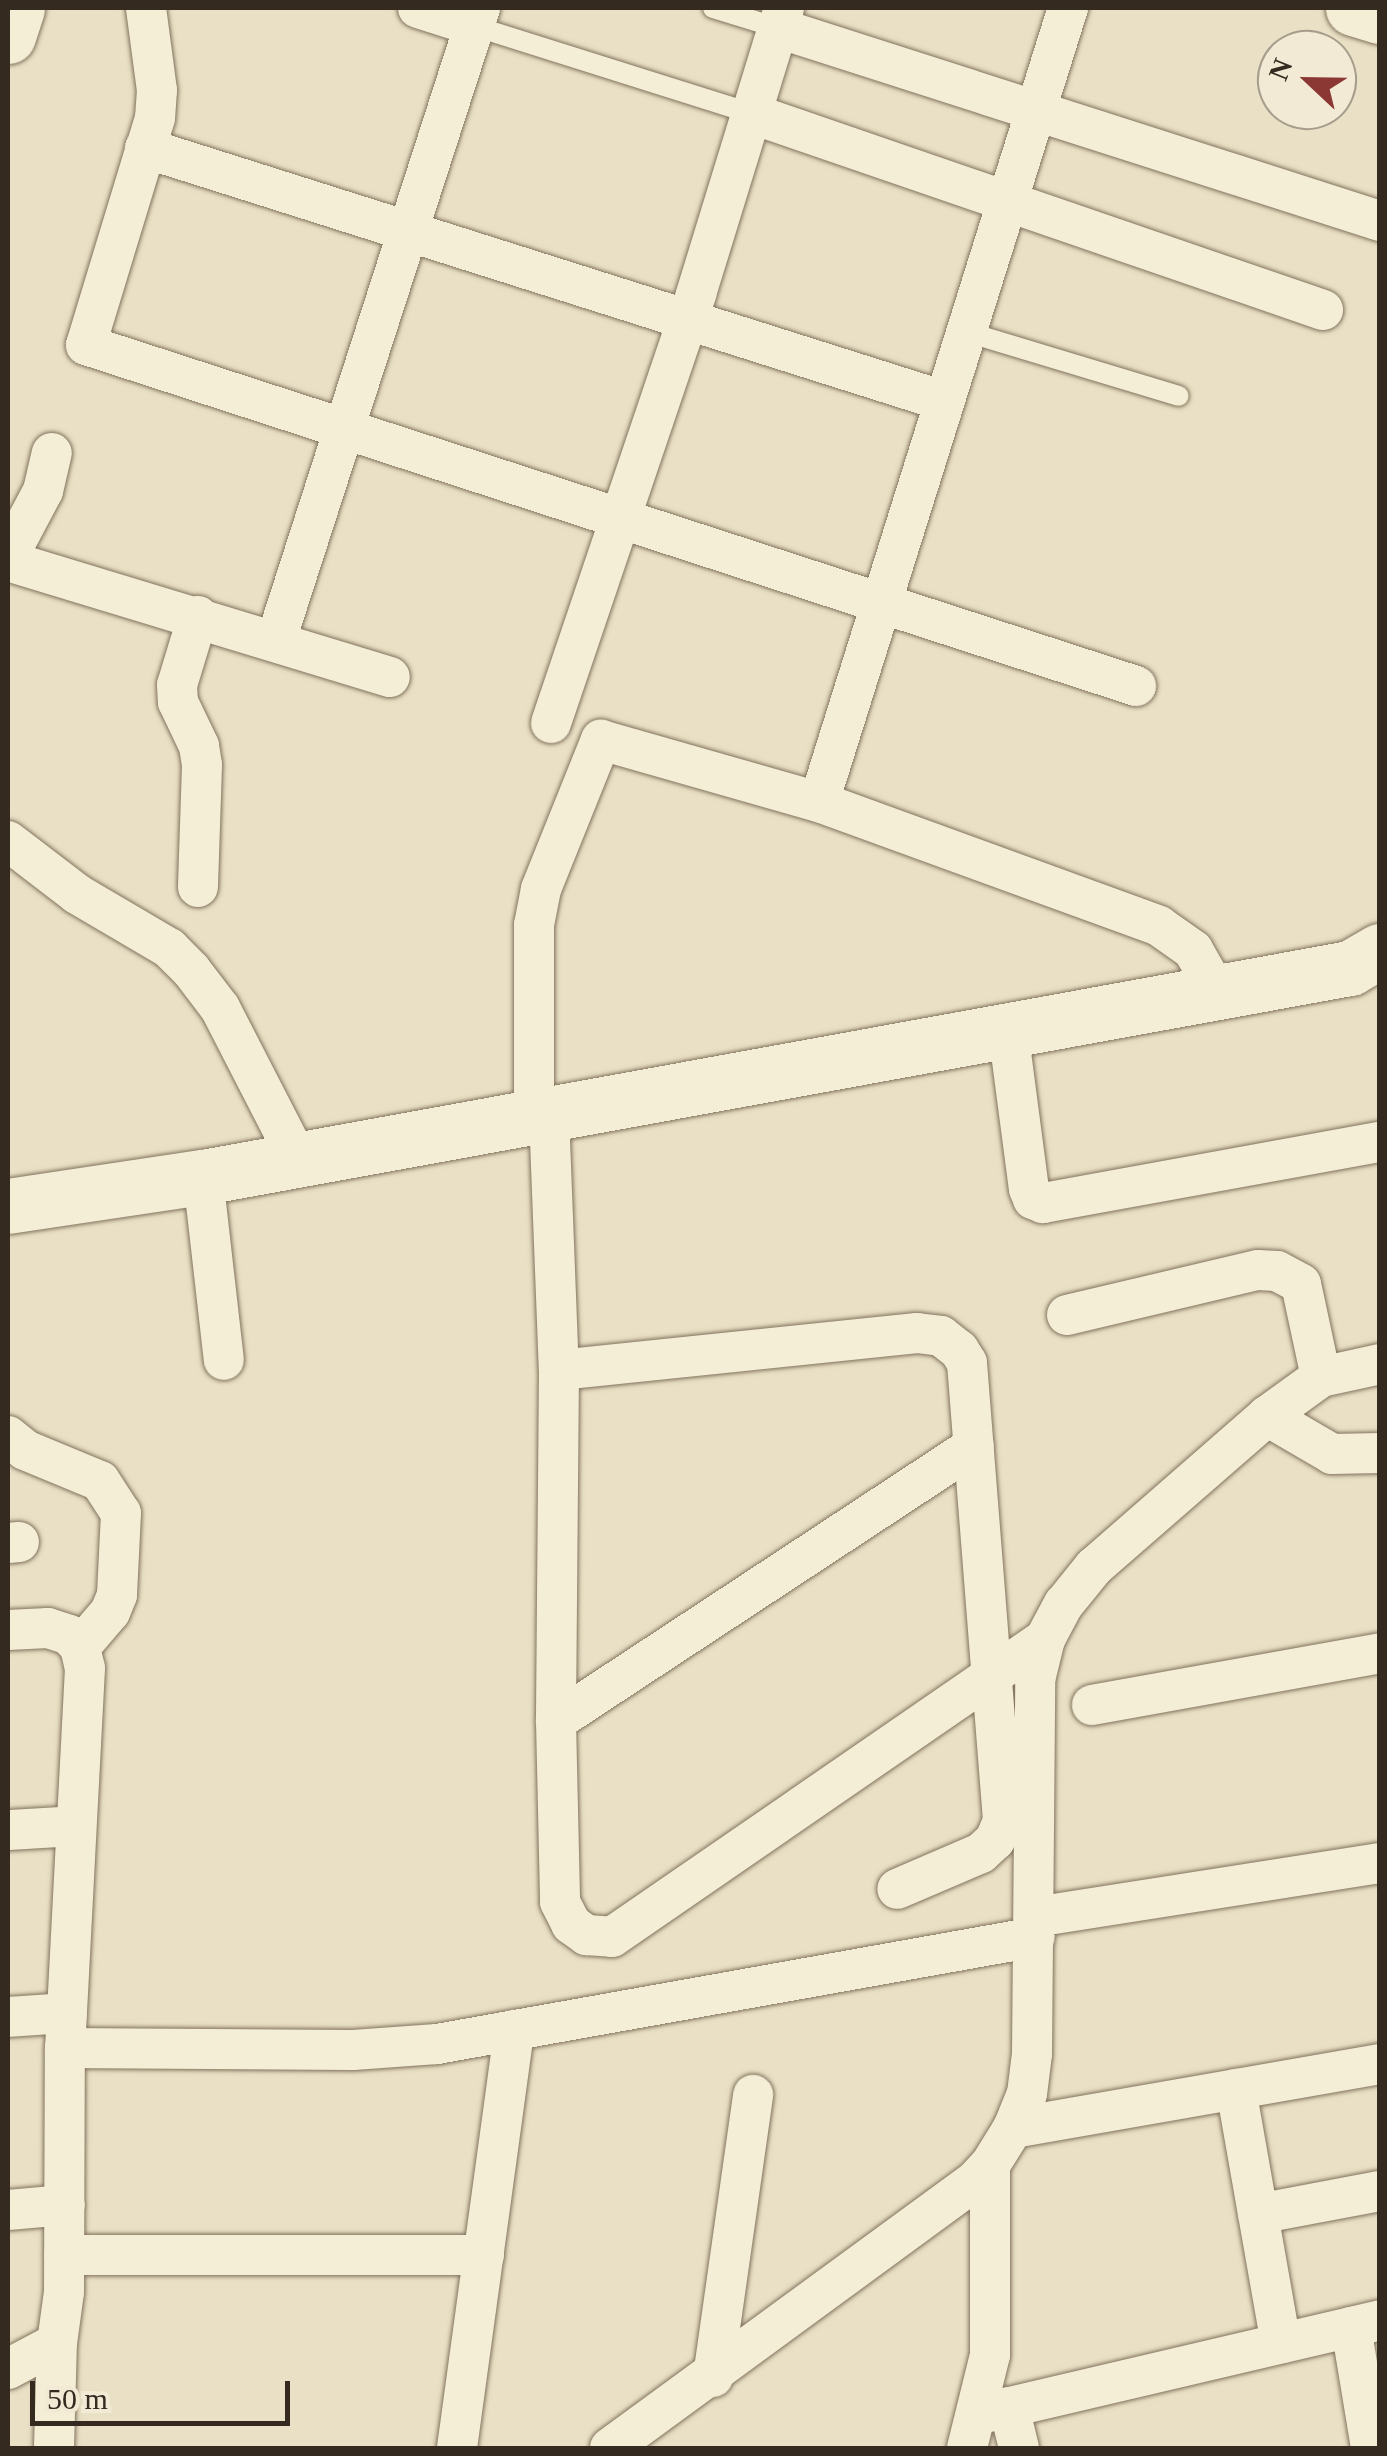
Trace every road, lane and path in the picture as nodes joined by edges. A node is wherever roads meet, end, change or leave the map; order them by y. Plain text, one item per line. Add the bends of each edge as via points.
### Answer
1 (17, 8) edge
2 (146, 8) edge
3 (418, 8) edge
4 (713, 8) edge
5 (1068, 8) edge
6 (1353, 8) edge
7 (1380, 16) edge
8 (477, 17) edge
9 (781, 18) edge
10 (8, 36) edge
11 (1035, 112) junction
12 (750, 113) junction
13 (145, 148) junction
14 (1007, 198) junction
15 (1380, 221) edge
16 (408, 232) junction
17 (1322, 310) dead end
18 (687, 320) junction
19 (966, 332) junction
20 (1179, 396) dead end
21 (944, 401) junction
22 (344, 429) junction
23 (52, 453) dead end
24 (620, 519) junction
25 (8, 559) edge
26 (881, 604) junction
27 (198, 616) junction
28 (276, 640) junction
29 (390, 678) dead end
30 (1136, 686) dead end
31 (550, 724) dead end
32 (819, 802) junction
33 (8, 841) edge
34 (198, 887) dead end
35 (1380, 950) edge
36 (1217, 992) junction
37 (1008, 1030) junction
38 (542, 1115) junction
39 (1380, 1142) edge
40 (298, 1160) junction
41 (203, 1176) junction
42 (8, 1206) edge
43 (1067, 1315) dead end
44 (224, 1360) dead end
45 (1380, 1364) edge
46 (560, 1370) junction
47 (1321, 1377) junction
48 (1267, 1416) junction
49 (8, 1436) edge
50 (974, 1446) junction
51 (1380, 1453) edge
52 (8, 1630) edge
53 (1045, 1640) junction
54 (80, 1647) junction
55 (1380, 1653) edge
56 (992, 1676) junction
57 (1092, 1704) dead end
58 (556, 1722) junction
59 (75, 1826) junction
60 (8, 1830) edge
61 (1380, 1863) edge
62 (897, 1889) dead end
63 (1035, 1927) junction
64 (8, 2017) edge
65 (66, 2030) junction
66 (514, 2030) junction
67 (1380, 2064) edge
68 (1236, 2089) junction
69 (753, 2095) dead end
70 (1013, 2128) junction
71 (990, 2165) junction
72 (1380, 2191) edge
73 (65, 2205) junction
74 (8, 2210) edge
75 (1258, 2214) junction
76 (484, 2255) junction
77 (64, 2256) junction
78 (1366, 2324) edge
79 (57, 2342) junction
80 (1281, 2343) junction
81 (8, 2369) edge
82 (713, 2377) junction
83 (984, 2423) edge
84 (54, 2448) edge
85 (457, 2448) edge
86 (610, 2448) edge
87 (1019, 2448) edge
88 (1370, 2448) edge

1 - 10 street
2 - 13 street via 157,90
3 - 8 street
4 - 9 lane
5 - 11 street
6 - 7 street
8 - 12 lane
8 - 16 street
9 - 11 street
9 - 12 street
11 - 14 street
11 - 15 street
12 - 14 street
12 - 18 street
13 - 16 street
13 - 22 street via 86,345
14 - 17 street
14 - 19 street
16 - 18 street
16 - 22 street
18 - 21 street
18 - 24 street
19 - 20 lane
19 - 21 street
21 - 26 street
22 - 24 street
22 - 28 street
23 - 25 street via 43,491
24 - 26 street
24 - 31 street
25 - 27 street
26 - 30 street
26 - 32 street
27 - 28 street
27 - 34 street via 177,685 202,765
28 - 29 street
32 - 36 street via 1159,926 1193,950
32 - 38 street via 601,740 537,907 531,965
33 - 40 street via 77,894 169,948 191,970 220,1008
35 - 36 street via 1350,968
36 - 37 street
37 - 38 street
37 - 39 street via 1030,1189 1044,1203
38 - 40 street
38 - 46 street
40 - 41 street
41 - 42 street
41 - 44 street
43 - 47 street via 1277,1270 1301,1284
45 - 47 street
46 - 50 street via 917,1333 941,1336 967,1363
46 - 58 street
47 - 48 street
48 - 51 street via 1332,1454
48 - 53 street via 1094,1567
49 - 54 street via 25,1450 100,1481 121,1513 118,1595
50 - 56 street
50 - 58 street
52 - 54 street via 48,1628
53 - 56 street
53 - 63 street via 1035,1680
54 - 59 street via 85,1668
55 - 57 street
56 - 58 street via 612,1936 586,1934 571,1924 560,1902
56 - 62 street via 1004,1821 981,1852
59 - 60 street
59 - 65 street
61 - 63 street
63 - 66 street
63 - 70 street via 1032,2054 1027,2094
64 - 65 street
65 - 66 street via 353,2050
65 - 73 street
66 - 76 street
67 - 68 street
68 - 70 street
68 - 75 street
69 - 82 street
70 - 71 street
71 - 82 street
71 - 83 street
72 - 75 street
73 - 74 street
73 - 77 street
75 - 80 street
76 - 77 street
76 - 85 street
77 - 79 street
78 - 80 street
78 - 88 street
79 - 81 street
79 - 84 street
80 - 83 street
82 - 86 street
83 - 87 street

